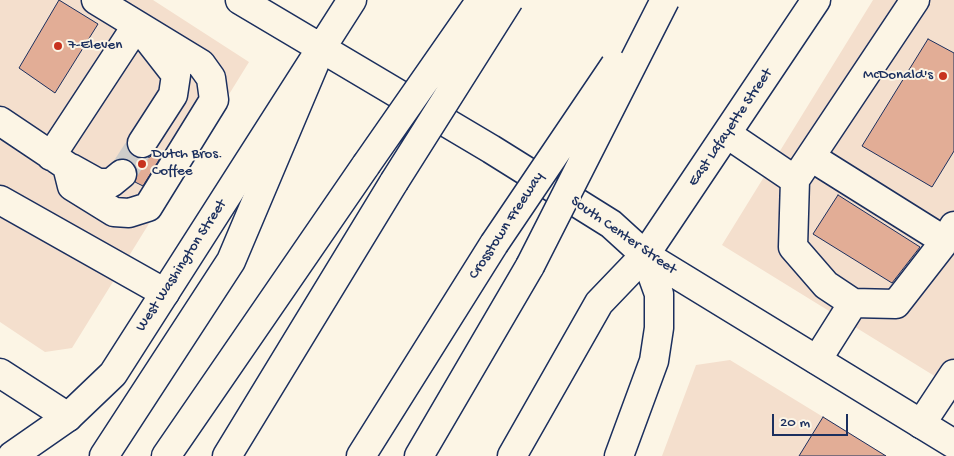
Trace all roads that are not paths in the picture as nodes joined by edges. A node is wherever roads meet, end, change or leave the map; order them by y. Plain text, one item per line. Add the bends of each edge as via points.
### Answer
1 (96, 0) edge
2 (240, 0) edge
3 (352, 0) edge
4 (481, 0) edge
5 (509, 0) edge
6 (659, 0) edge
7 (665, 0) edge
8 (816, 0) edge
9 (915, 0) edge
10 (137, 25) junction
11 (321, 48) junction
12 (0, 121) edge
13 (726, 134) junction
14 (142, 143) tunnel mouth
15 (811, 156) junction
16 (59, 161) junction
17 (122, 174) tunnel mouth
18 (796, 180) junction
19 (0, 200) edge
20 (950, 233) edge
21 (645, 255) junction
22 (165, 293) junction
23 (853, 303) junction
24 (817, 360) junction
25 (0, 373) edge
26 (954, 374) edge
27 (68, 417) junction
28 (922, 424) junction
29 (954, 444) edge
30 (12, 456) edge
31 (104, 456) edge
32 (166, 456) edge
33 (227, 456) edge
34 (361, 456) edge
35 (419, 456) edge
36 (512, 456) edge
37 (619, 456) edge

1 - 10 main road
2 - 11 main road, South Center Street
3 - 11 main road
4 - 32 main road, bridge
5 - 33 main road, bridge
6 - 34 main road, Crosstown Freeway, bridge via 494,244
7 - 35 main road, bridge via 530,266
8 - 13 main road, East Lafayette Street
9 - 15 main road
10 - 14 main road via 176,75 173,95
10 - 16 main road
10 - 16 main road via 201,64 211,78 214,100 148,207 129,214 114,212 72,186
11 - 21 main road, South Center Street via 611,224
11 - 22 main road, West Washington Street
11 - 31 main road via 231,261
12 - 16 main road
13 - 18 main road
13 - 21 main road, East Lafayette Street
15 - 18 main road
15 - 20 main road
16 - 17 main road via 98,184 111,183
18 - 23 main road via 793,248 826,285
19 - 22 main road
20 - 23 main road via 896,304
21 - 24 main road, South Center Street
21 - 36 main road, East Lafayette Street via 599,304
21 - 37 main road via 659,294 660,328 654,361
22 - 27 main road, West Washington Street via 113,374
23 - 24 main road
24 - 28 main road, South Center Street
25 - 27 main road
26 - 28 main road
27 - 30 main road, West Washington Street
28 - 29 main road, South Center Street

